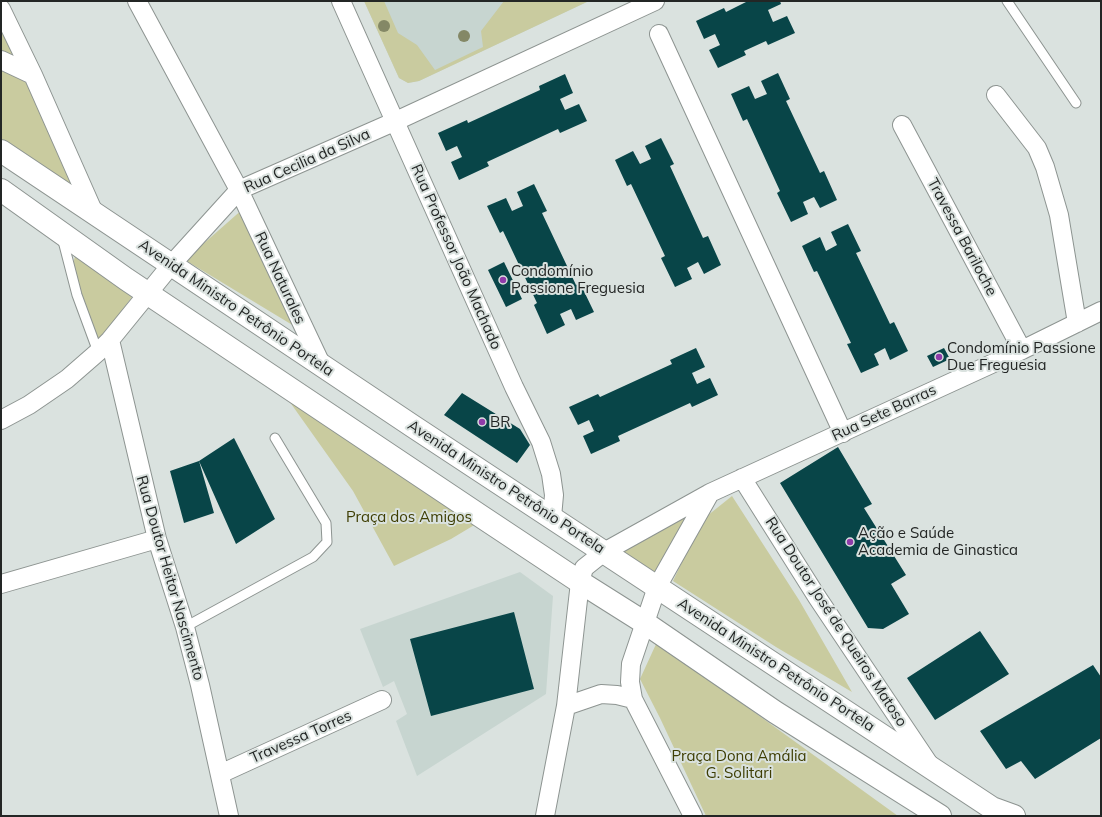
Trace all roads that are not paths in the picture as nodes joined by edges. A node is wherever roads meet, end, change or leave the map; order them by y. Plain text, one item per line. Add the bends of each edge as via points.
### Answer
1 (137, 1) edge
2 (341, 1) edge
3 (1006, 1) edge
4 (650, 2) edge
5 (1, 9) edge
6 (659, 34) dead end
7 (1, 60) edge
8 (33, 75) junction
9 (996, 95) dead end
10 (1076, 103) dead end
11 (396, 121) junction
12 (902, 125) dead end
13 (1, 151) edge
14 (1, 190) edge
15 (239, 190) junction
16 (94, 213) junction
17 (62, 235) junction
18 (171, 265) junction
19 (148, 294) junction
20 (1101, 311) edge
21 (1077, 323) junction
22 (104, 346) junction
23 (1022, 350) junction
24 (322, 366) junction
25 (1, 420) edge
26 (843, 433) junction
27 (275, 438) dead end
28 (742, 478) junction
29 (710, 493) junction
30 (552, 517) junction
31 (157, 539) junction
32 (604, 552) junction
33 (580, 582) junction
34 (1, 584) edge
35 (657, 586) junction
36 (645, 623) junction
37 (185, 626) junction
38 (633, 699) junction
39 (382, 700) dead end
40 (566, 706) junction
41 (930, 766) junction
42 (220, 774) junction
43 (229, 816) edge
44 (545, 816) edge
45 (693, 816) edge
46 (940, 816) edge
47 (1014, 816) edge

1 - 15 street, Rua Naturales
2 - 11 street, Rua Professor João Machado
3 - 10 lane
4 - 11 street, Rua Cecilia da Silva
5 - 8 street
6 - 26 street
7 - 8 street
8 - 16 street
9 - 21 street via 1037,148 1045,167 1059,215
11 - 15 street, Rua Cecilia da Silva
11 - 30 street, Rua Professor João Machado via 541,442 551,474 554,495
12 - 23 street, Travessa Bariloche
13 - 16 main road, Avenida Ministro Petrônio Portela
14 - 17 main road
15 - 18 street, Rua Cecilia da Silva
15 - 24 street, Rua Naturales
16 - 18 main road, Avenida Ministro Petrônio Portela
17 - 19 main road
17 - 22 lane via 77,295
18 - 19 street, Rua Cecilia da Silva
18 - 24 main road, Avenida Ministro Petrônio Portela
19 - 22 street, Rua Cecilia da Silva
19 - 33 main road
20 - 21 street, Rua Sete Barras
21 - 23 street, Rua Sete Barras
22 - 25 street, Rua Cecilia da Silva via 68,379
22 - 31 street, Rua Doutor Heitor Nascimento
23 - 26 street, Rua Sete Barras
24 - 30 main road, Avenida Ministro Petrônio Portela
26 - 28 street, Rua Sete Barras
27 - 37 lane via 326,523 327,542 313,557
28 - 29 street, Rua Sete Barras
28 - 41 street, Rua Doutor José de Queiros Matoso via 817,597
29 - 32 street, Rua Sete Barras
29 - 35 street
30 - 32 main road, Avenida Ministro Petrônio Portela
31 - 34 street
31 - 37 street, Rua Doutor Heitor Nascimento
32 - 33 street, Rua Sete Barras via 584,568
32 - 35 main road, Avenida Ministro Petrônio Portela
33 - 36 main road
33 - 40 street
35 - 36 street
35 - 41 main road, Avenida Ministro Petrônio Portela
36 - 38 street via 631,664 630,682
36 - 46 main road via 775,712
37 - 42 street, Rua Doutor Heitor Nascimento
38 - 40 street via 602,694
38 - 45 street
39 - 42 street, Travessa Torres
40 - 44 street
41 - 47 main road, Avenida Ministro Petrônio Portela via 992,808
42 - 43 street, Rua Doutor Heitor Nascimento

